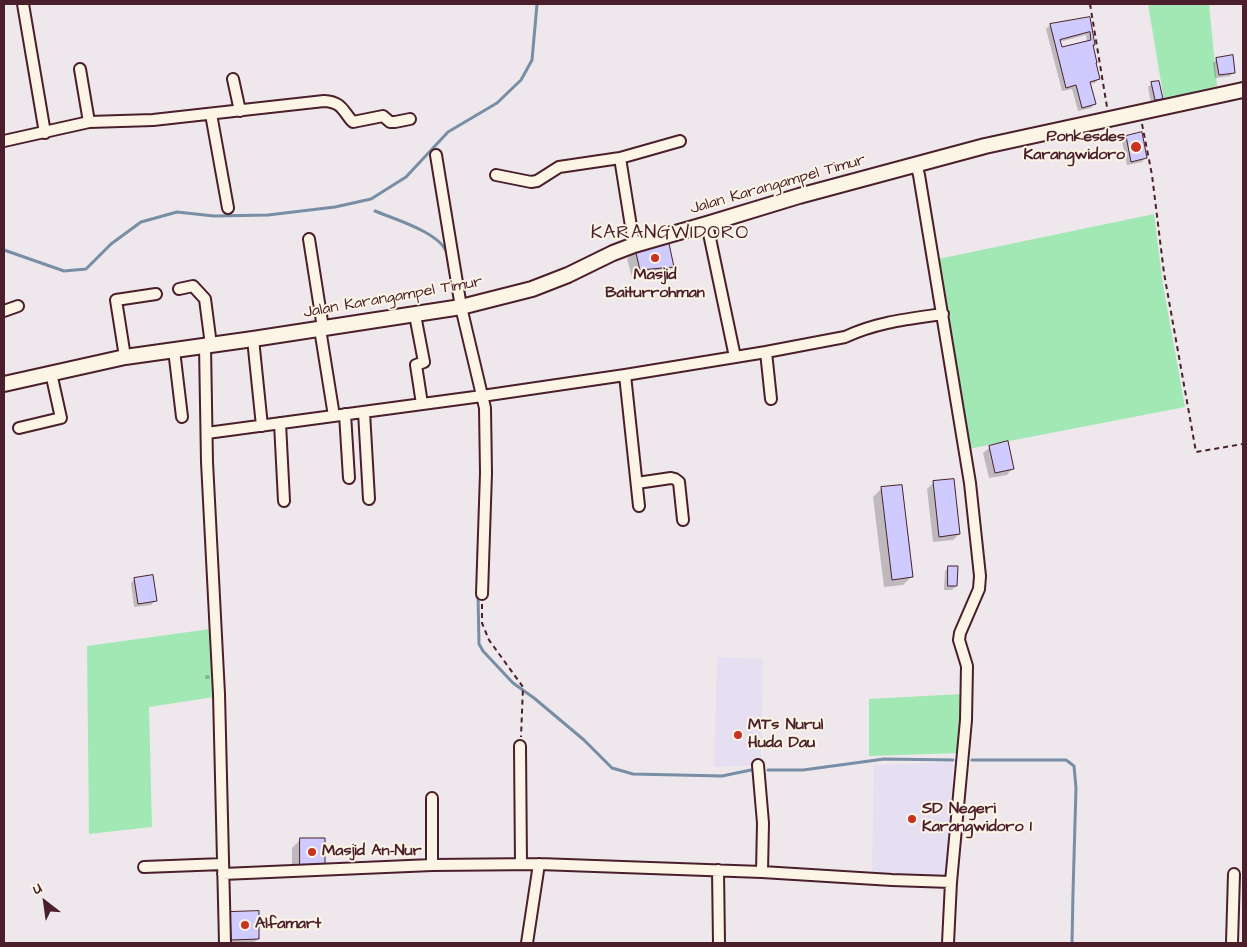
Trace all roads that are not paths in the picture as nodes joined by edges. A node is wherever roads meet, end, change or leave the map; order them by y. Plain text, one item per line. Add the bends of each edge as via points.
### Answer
1 (24, 4) edge
2 (80, 69) dead end
3 (234, 79) dead end
4 (1243, 90) edge
5 (240, 111) junction
6 (211, 114) junction
7 (410, 119) dead end
8 (89, 122) junction
9 (45, 133) junction
10 (4, 141) edge
11 (680, 141) dead end
12 (436, 155) dead end
13 (620, 158) junction
14 (916, 164) junction
15 (496, 175) dead end
16 (228, 208) dead end
17 (707, 224) junction
18 (309, 239) dead end
19 (634, 244) junction
20 (178, 289) dead end
21 (156, 294) dead end
22 (18, 306) dead end
23 (461, 307) junction
24 (4, 311) edge
25 (943, 314) junction
26 (415, 315) junction
27 (321, 328) junction
28 (253, 339) junction
29 (208, 346) junction
30 (174, 350) junction
31 (766, 352) junction
32 (125, 357) junction
33 (735, 357) junction
34 (51, 373) junction
35 (625, 375) junction
36 (4, 384) edge
37 (482, 396) junction
38 (771, 399) dead end
39 (422, 404) junction
40 (364, 412) junction
41 (345, 414) junction
42 (334, 416) junction
43 (182, 417) dead end
44 (280, 423) junction
45 (262, 426) junction
46 (19, 428) dead end
47 (207, 433) junction
48 (349, 478) dead end
49 (636, 483) junction
50 (370, 499) dead end
51 (284, 500) dead end
52 (639, 506) dead end
53 (683, 520) dead end
54 (482, 594) road end
55 (520, 746) road end
56 (758, 765) dead end
57 (432, 798) dead end
58 (520, 864) junction
59 (539, 864) junction
60 (432, 865) junction
61 (144, 867) dead end
62 (223, 869) junction
63 (718, 870) junction
64 (762, 872) junction
65 (1234, 874) dead end
66 (950, 882) junction
67 (225, 943) edge
68 (527, 943) edge
69 (719, 943) edge
70 (948, 943) edge
71 (1232, 943) edge

1 - 9 street
2 - 8 street
3 - 5 street
4 - 14 street, Jalan Karangampel Timur
5 - 6 street
5 - 7 street via 335,102 353,122 383,116 390,122
6 - 8 street
6 - 16 street
8 - 9 street
9 - 10 street
11 - 13 street
12 - 23 street
13 - 15 street via 559,167 531,182
13 - 19 street
14 - 17 street, Jalan Karangampel Timur
14 - 25 street
17 - 19 street, Jalan Karangampel Timur
17 - 33 street
18 - 27 street
19 - 23 street, Jalan Karangampel Timur via 532,289
20 - 29 street via 193,286 205,299
21 - 32 street via 116,300
22 - 24 street
23 - 26 street, Jalan Karangampel Timur
23 - 37 street
25 - 31 street via 893,321 846,337
25 - 66 street via 970,483 980,582 960,633 968,687
26 - 27 street, Jalan Karangampel Timur
26 - 39 street via 424,362 416,365
27 - 28 street, Jalan Karangampel Timur
27 - 42 street
28 - 29 street, Jalan Karangampel Timur
28 - 45 street
29 - 30 street, Jalan Karangampel Timur
29 - 47 street
30 - 32 street, Jalan Karangampel Timur
30 - 43 street
31 - 33 street
31 - 38 street
32 - 34 street, Jalan Karangampel Timur
33 - 35 street
34 - 36 street, Jalan Karangampel Timur
34 - 46 street via 61,418
35 - 37 street
35 - 49 street
37 - 39 street
37 - 54 street via 486,447
39 - 40 street
40 - 41 street
40 - 50 street
41 - 42 street
41 - 48 street
42 - 44 street
44 - 45 street
44 - 51 street
45 - 47 street
47 - 62 street via 220,694
49 - 52 street
49 - 53 street via 675,479
55 - 58 street
56 - 64 street via 763,823
57 - 60 street
58 - 59 street
58 - 60 street
59 - 63 street
59 - 68 street
60 - 62 street
61 - 62 street
62 - 67 street
63 - 64 street
63 - 69 street
64 - 66 street
65 - 71 street
66 - 70 street

